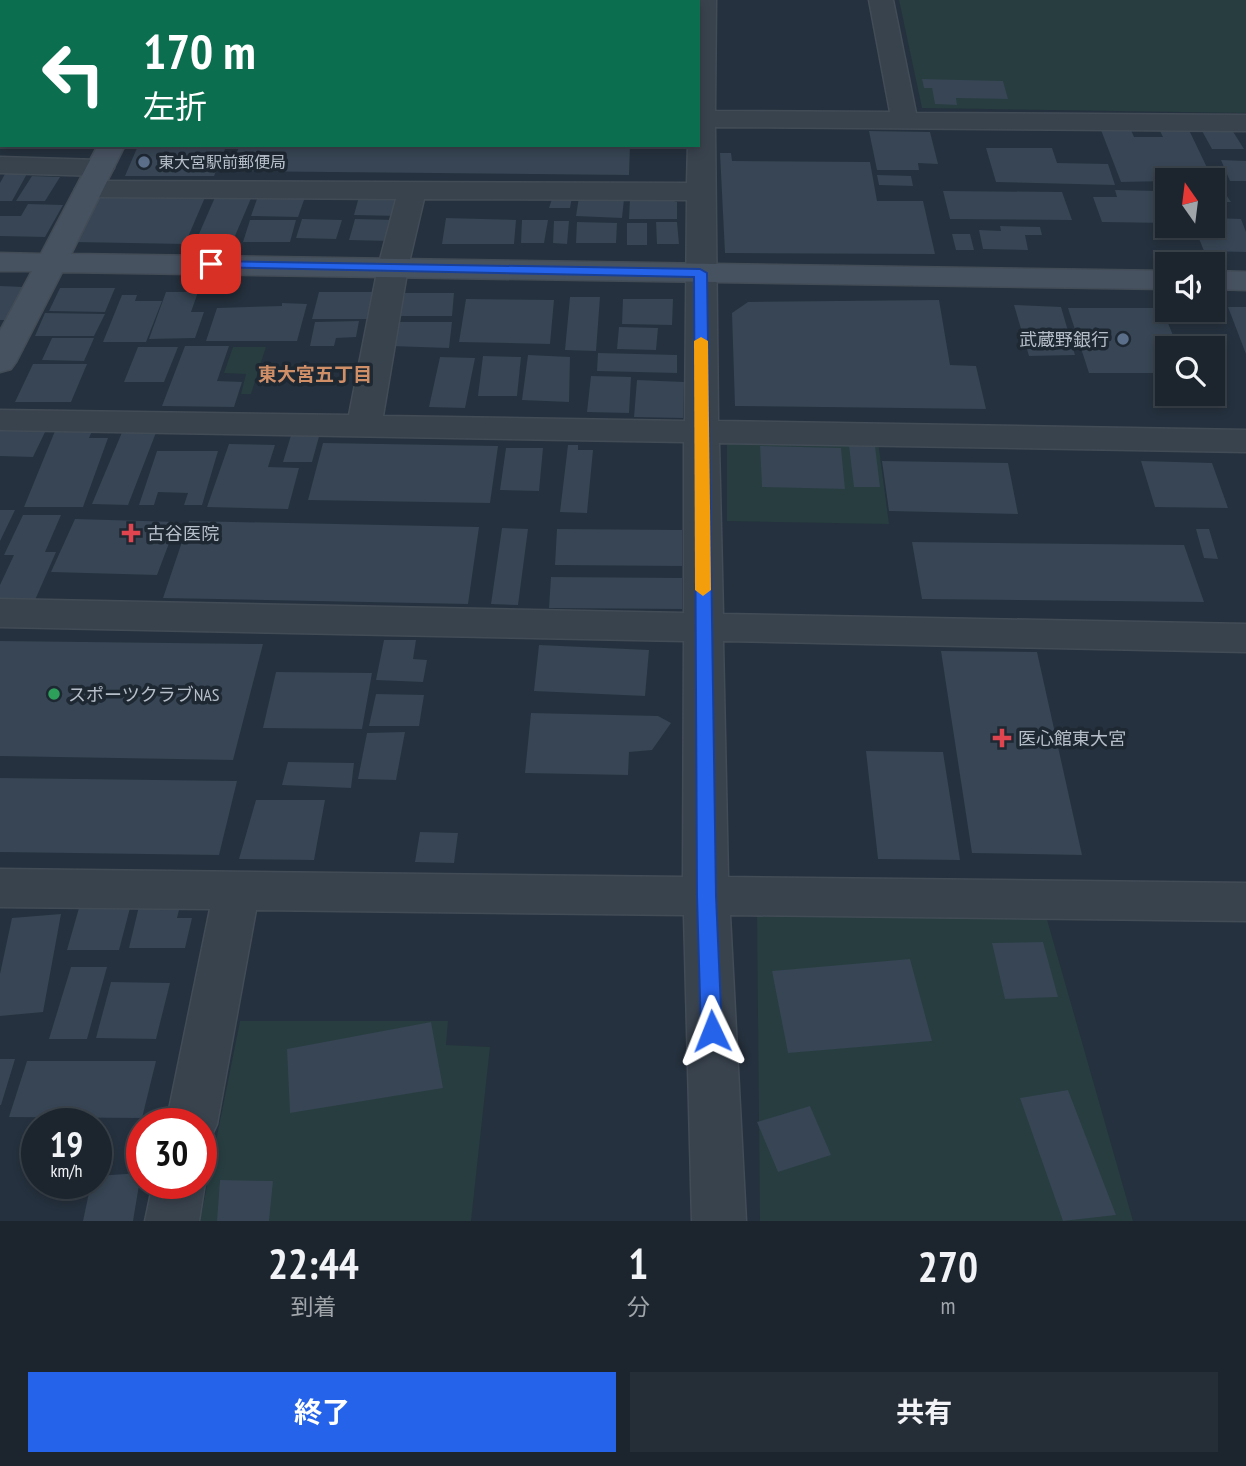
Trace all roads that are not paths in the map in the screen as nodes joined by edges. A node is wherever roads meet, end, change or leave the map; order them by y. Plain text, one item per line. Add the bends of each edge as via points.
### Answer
1 (704, 0) edge
2 (881, 0) edge
3 (701, 88) edge
4 (704, 119) junction
5 (905, 121) junction
6 (1246, 123) edge
7 (0, 165) edge
8 (101, 168) edge
9 (412, 191) junction
10 (703, 192) junction
11 (0, 262) edge
12 (53, 263) junction
13 (393, 267) junction
14 (700, 273) junction
15 (1155, 280) edge
16 (1225, 280) edge
17 (1246, 281) edge
18 (0, 362) edge
19 (0, 420) edge
20 (364, 426) junction
21 (702, 432) junction
22 (1246, 441) edge
23 (0, 613) edge
24 (704, 627) junction
25 (1246, 638) edge
26 (0, 888) edge
27 (237, 891) junction
28 (706, 896) junction
29 (1246, 902) edge
30 (194, 1108) edge
31 (176, 1199) edge
32 (172, 1221) edge
33 (719, 1221) edge

1 - 3 street
2 - 5 street
3 - 4 street
4 - 5 street
4 - 10 street
5 - 6 street
7 - 8 street
8 - 9 street
8 - 12 street
9 - 10 street
9 - 13 street
10 - 14 street
11 - 12 street
12 - 13 street
12 - 18 street
13 - 14 street
13 - 20 street
14 - 15 street
14 - 21 street
16 - 17 street
19 - 20 street
20 - 21 street
21 - 22 street
21 - 24 street
23 - 24 street
24 - 25 street
24 - 28 street
26 - 27 street
27 - 28 street
27 - 30 street
28 - 29 street
28 - 33 street
31 - 32 street

